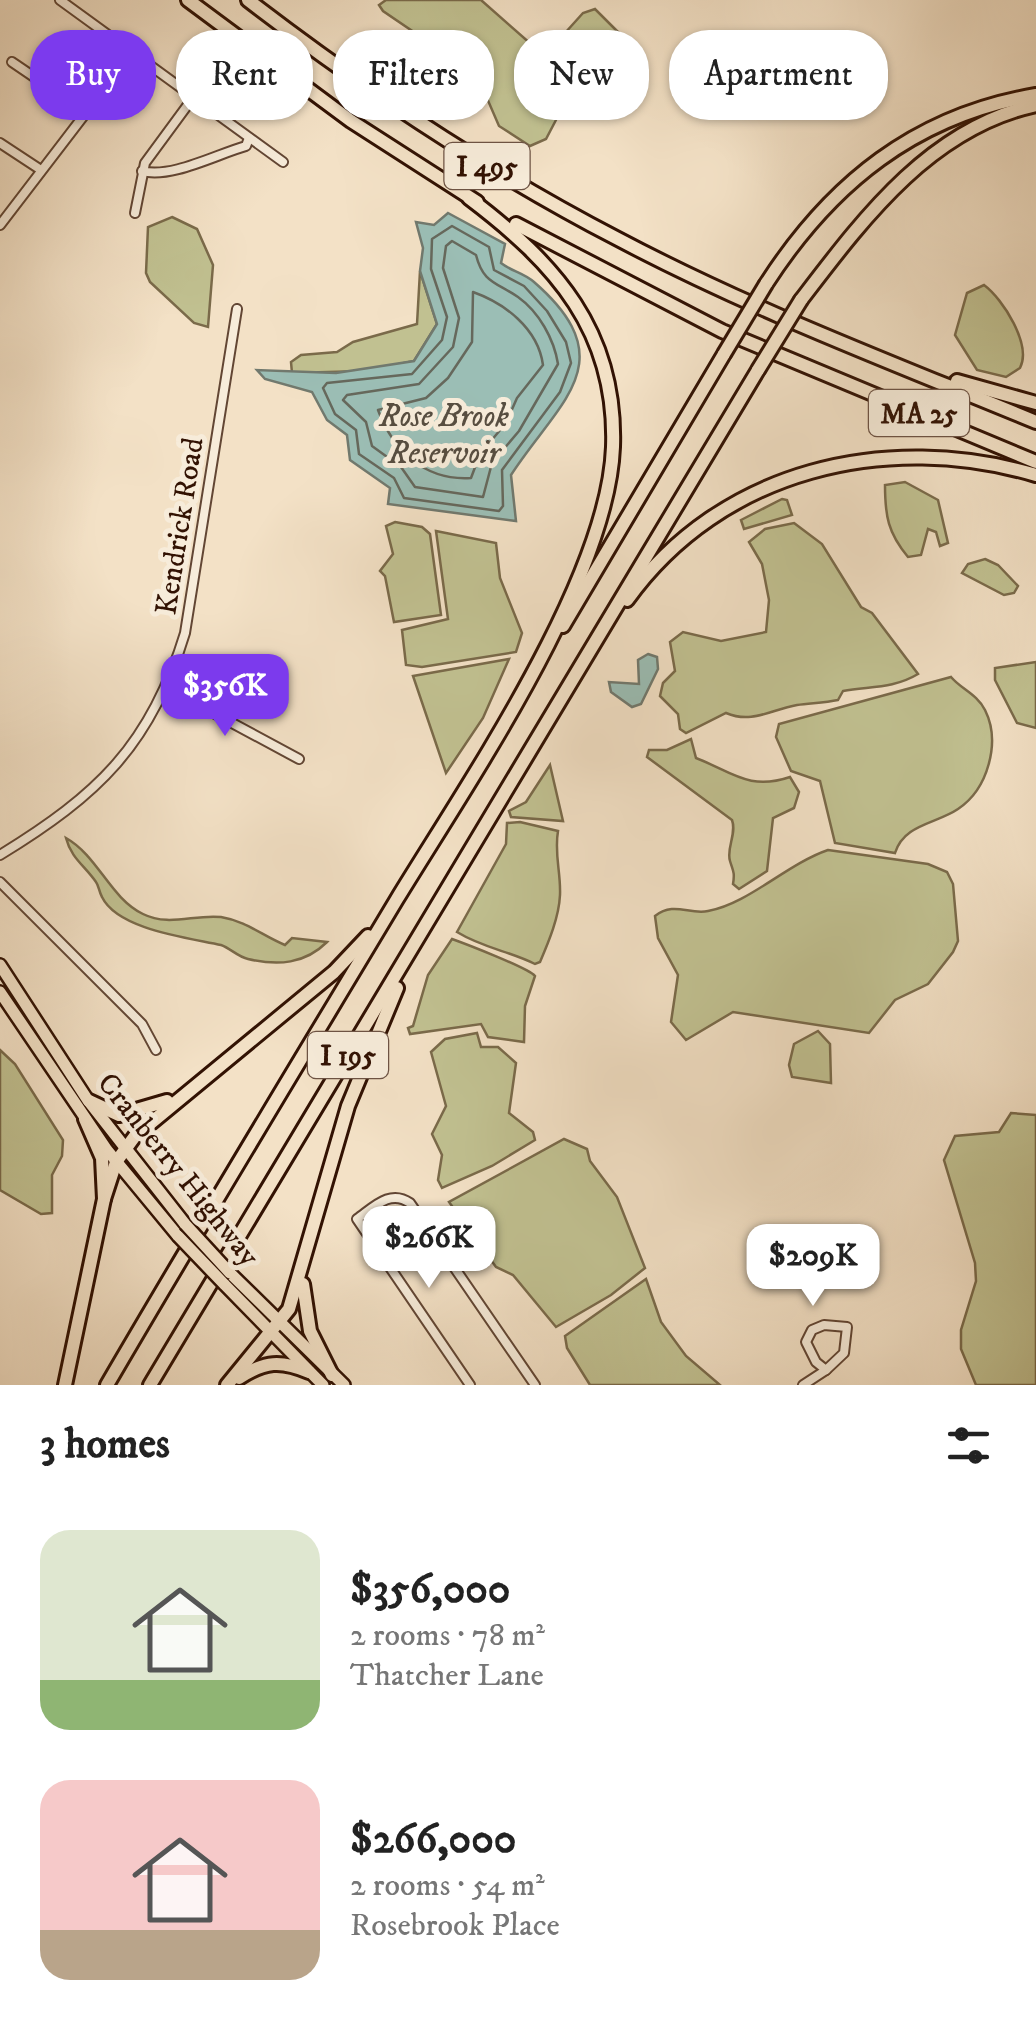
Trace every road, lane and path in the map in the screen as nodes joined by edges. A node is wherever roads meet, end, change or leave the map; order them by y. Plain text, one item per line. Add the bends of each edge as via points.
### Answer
1 (60, 0) edge
2 (188, 0) edge
3 (248, 0) edge
4 (104, 30) edge
5 (12, 62) dead end
6 (30, 74) edge
7 (1036, 94) edge
8 (1036, 105) edge
9 (81, 120) edge
10 (178, 120) edge
11 (226, 120) edge
12 (249, 138) junction
13 (0, 144) edge
14 (283, 162) dead end
15 (41, 170) junction
16 (142, 171) junction
17 (469, 198) junction
18 (135, 213) dead end
19 (0, 225) edge
20 (237, 310) dead end
21 (874, 355) junction
22 (1036, 403) edge
23 (1036, 422) edge
24 (1036, 462) edge
25 (1036, 475) edge
26 (527, 678) junction
27 (167, 688) junction
28 (558, 707) junction
29 (299, 759) dead end
30 (0, 855) edge
31 (0, 882) edge
32 (400, 894) junction
33 (441, 901) junction
34 (0, 965) edge
35 (0, 992) edge
36 (156, 1050) dead end
37 (178, 1097) junction
38 (89, 1101) junction
39 (85, 1119) junction
40 (125, 1148) junction
41 (116, 1162) junction
42 (104, 1200) junction
43 (304, 1253) junction
44 (227, 1278) junction
45 (275, 1329) junction
46 (826, 1370) junction
47 (309, 1372) junction
48 (328, 1380) edge
49 (66, 1385) edge
50 (106, 1385) edge
51 (150, 1385) edge
52 (228, 1385) edge
53 (344, 1385) edge
54 (470, 1385) edge
55 (535, 1385) edge
56 (804, 1385) edge

1 - 4 street
2 - 17 highway, I 495 via 351,122
3 - 21 highway, I 495 via 388,102 564,210 680,271
5 - 6 street
7 - 26 highway, bridge via 955,116 885,153 830,199 766,284
8 - 28 highway, bridge via 979,125 926,160 871,212 801,300
9 - 15 street
10 - 16 street
11 - 12 street
12 - 14 street
12 - 16 street via 246,146 176,168
13 - 15 street
15 - 19 street
16 - 18 street
17 - 24 highway, MA 25 via 705,322
17 - 26 highway via 535,250 566,288 596,344 612,413 612,466 600,520
20 - 27 street, Kendrick Road via 185,633
21 - 22 highway
21 - 23 highway, MA 25
25 - 28 highway via 979,461 904,456 825,466 765,488 700,526 644,578
26 - 32 highway, I 195
27 - 29 street
27 - 30 street, Kendrick Road via 110,776 56,821
28 - 33 highway, I 195
31 - 36 street via 142,1024
32 - 37 highway via 334,972
32 - 50 highway, I 195
33 - 43 highway via 356,1083
33 - 51 highway, I 195
34 - 38 main road, Cranberry Highway
35 - 39 main road, Cranberry Highway
37 - 38 highway via 119,1115
37 - 40 highway
38 - 40 main road, Cranberry Highway
39 - 41 main road, Cranberry Highway
39 - 42 highway via 102,1158
40 - 41 highway
40 - 44 main road, Cranberry Highway, bridge
41 - 42 highway
41 - 44 main road, Cranberry Highway, bridge via 178,1236
42 - 49 highway
43 - 45 highway via 297,1289
43 - 48 highway via 304,1309
44 - 45 main road, Cranberry Highway
45 - 47 main road, Cranberry Highway
45 - 48 main road, Cranberry Highway
45 - 52 highway
46 - 46 street via 844,1353 846,1327 816,1327 806,1342
46 - 56 street
47 - 48 main road, Cranberry Highway
47 - 52 highway via 287,1363 263,1364
48 - 53 main road, Cranberry Highway
54 - 55 street via 356,1219 388,1198 410,1202

